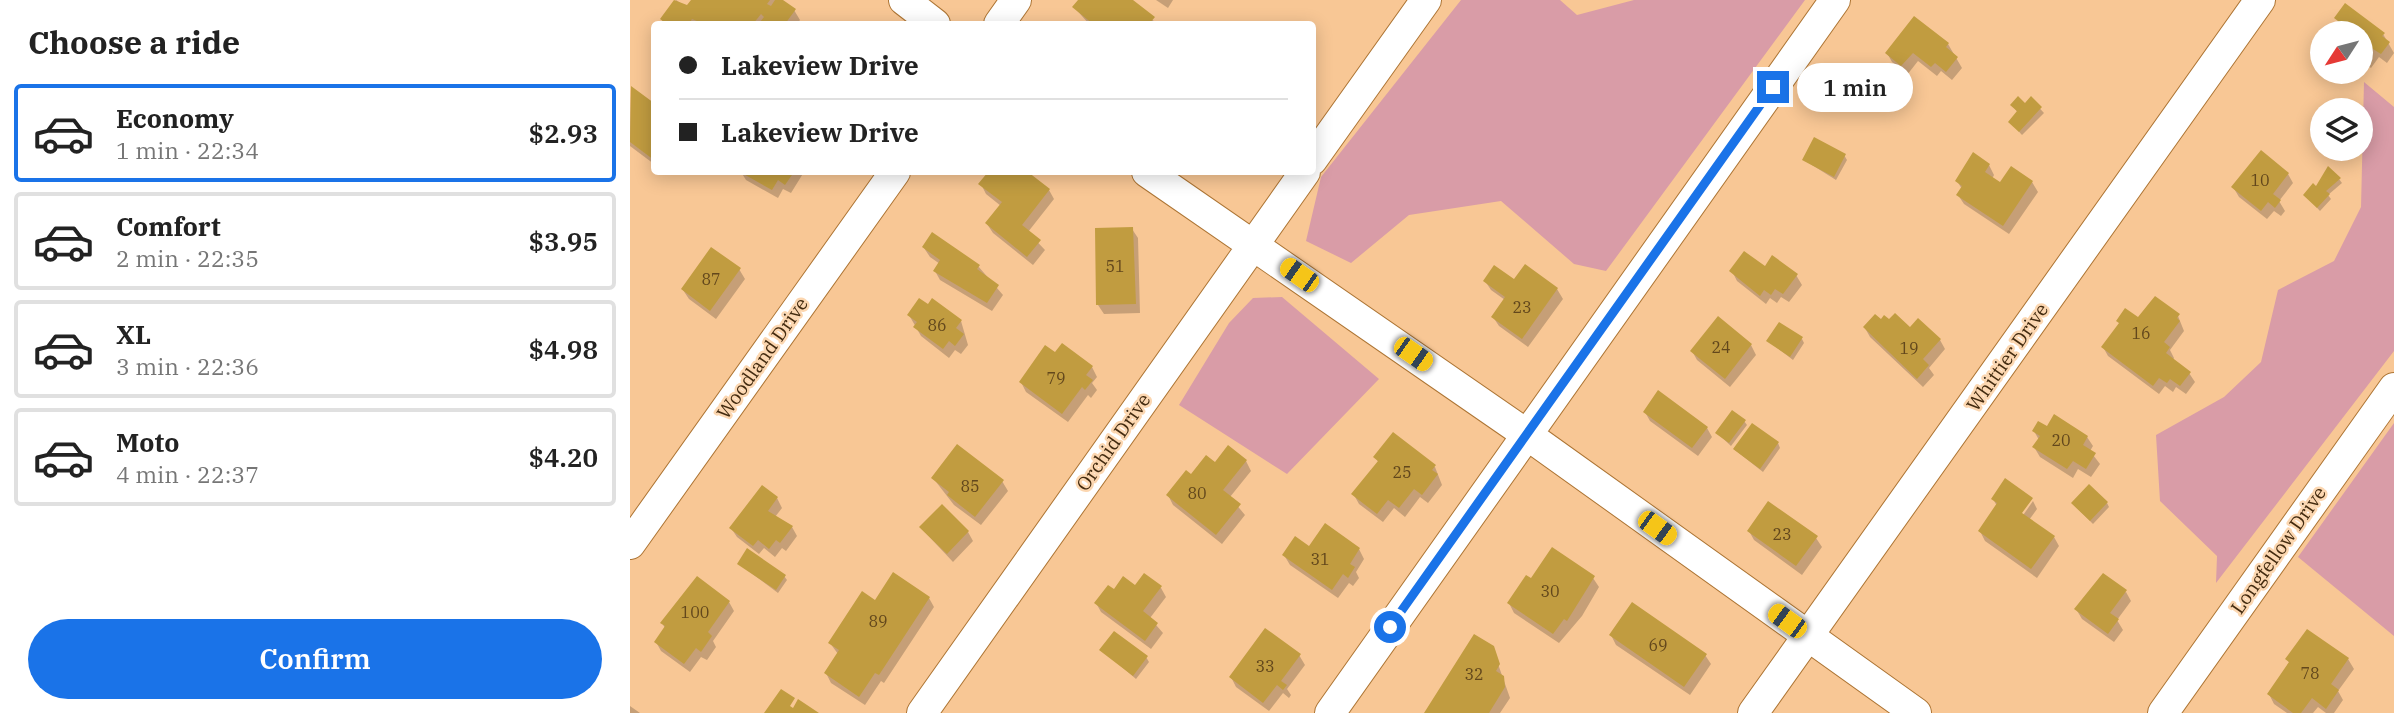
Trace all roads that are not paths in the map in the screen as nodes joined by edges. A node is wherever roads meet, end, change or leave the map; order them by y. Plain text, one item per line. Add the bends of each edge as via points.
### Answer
1 (904, 0) edge
2 (1016, 0) edge
3 (1426, 0) edge
4 (1835, 0) edge
5 (2260, 0) edge
6 (931, 21) edge
7 (1001, 21) edge
8 (1316, 154) edge
9 (893, 175) edge
10 (1152, 175) edge
11 (1303, 175) edge
12 (1254, 243) junction
13 (2394, 388) edge
14 (1526, 434) junction
15 (630, 544) edge
16 (1808, 637) junction
17 (922, 713) edge
18 (1330, 713) edge
19 (1753, 713) edge
20 (1916, 713) edge
21 (2162, 713) edge

1 - 6 street
2 - 7 street
3 - 8 street
4 - 14 street
5 - 16 street, Whittier Drive
9 - 15 street, Woodland Drive
10 - 12 street
11 - 12 street, Orchid Drive
12 - 14 street
12 - 17 street, Orchid Drive
13 - 21 street, Longfellow Drive
14 - 16 street
14 - 18 street
16 - 19 street, Whittier Drive
16 - 20 street

